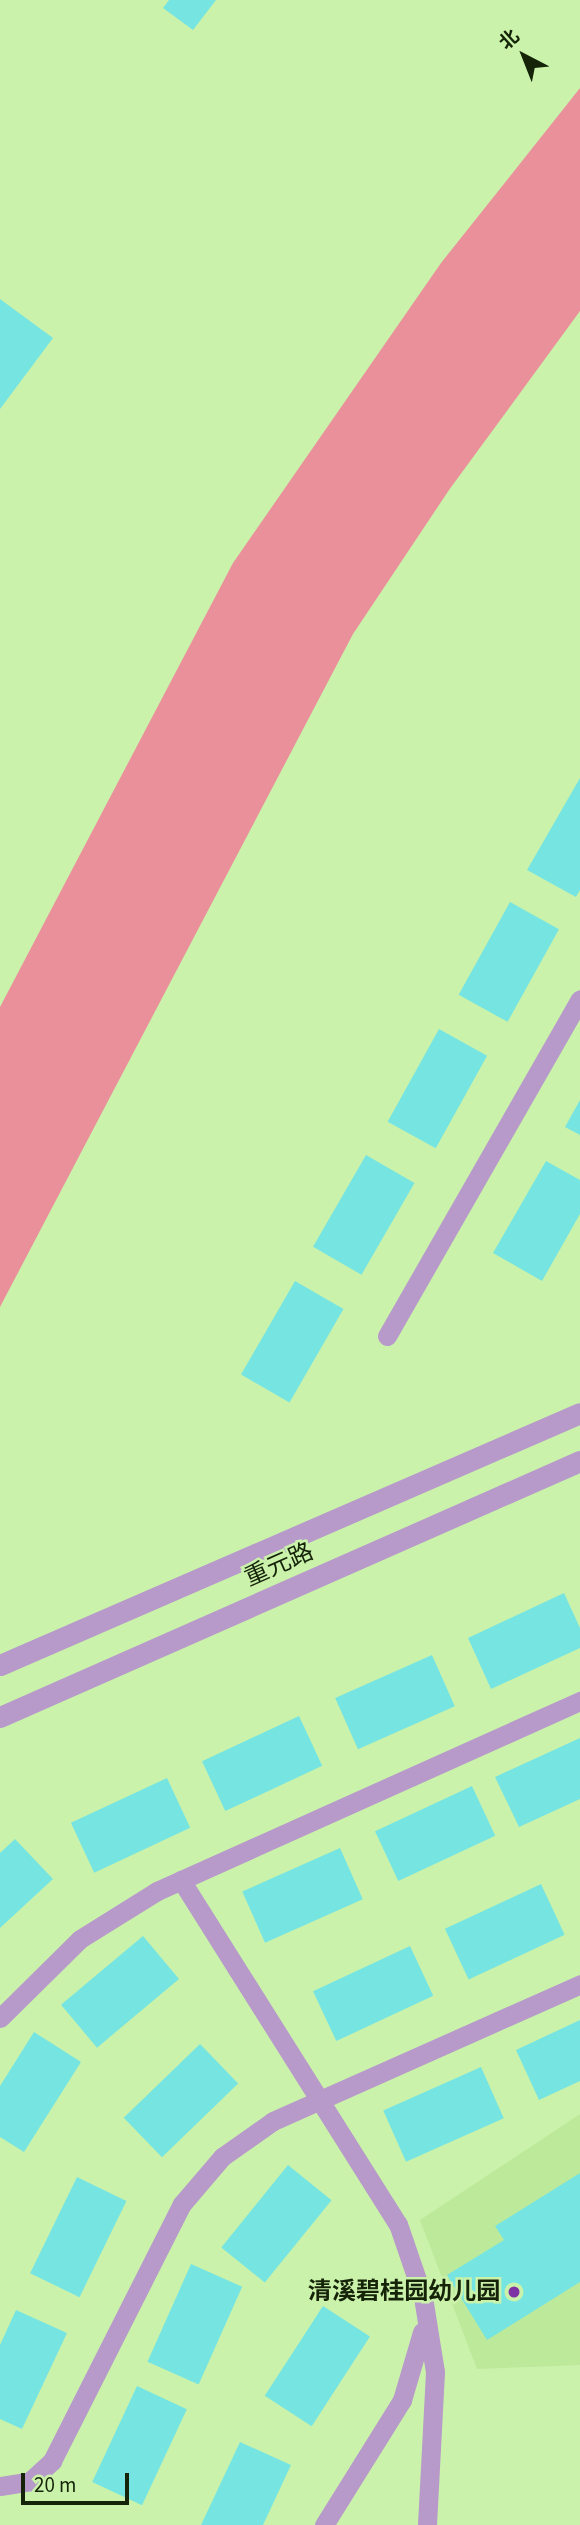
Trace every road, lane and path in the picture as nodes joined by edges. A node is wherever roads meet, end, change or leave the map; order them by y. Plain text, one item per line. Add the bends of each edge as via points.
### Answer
1 (580, 999) edge
2 (387, 1336) dead end
3 (580, 1413) edge
4 (580, 1461) edge
5 (0, 1665) edge
6 (580, 1701) edge
7 (0, 1717) edge
8 (181, 1880) junction
9 (580, 1984) edge
10 (0, 2018) edge
11 (323, 2099) junction
12 (423, 2297) junction
13 (0, 2486) edge
14 (324, 2525) edge
15 (427, 2525) edge

1 - 2 lane
3 - 5 street, 重元路
4 - 7 street, 重元路
6 - 8 lane
8 - 10 lane via 80,1939
8 - 11 lane
9 - 11 lane
11 - 12 lane via 398,2224
11 - 13 lane via 246,2137 201,2179 167,2232 52,2461 30,2481
12 - 14 lane via 420,2350 402,2400
12 - 15 lane via 435,2372

